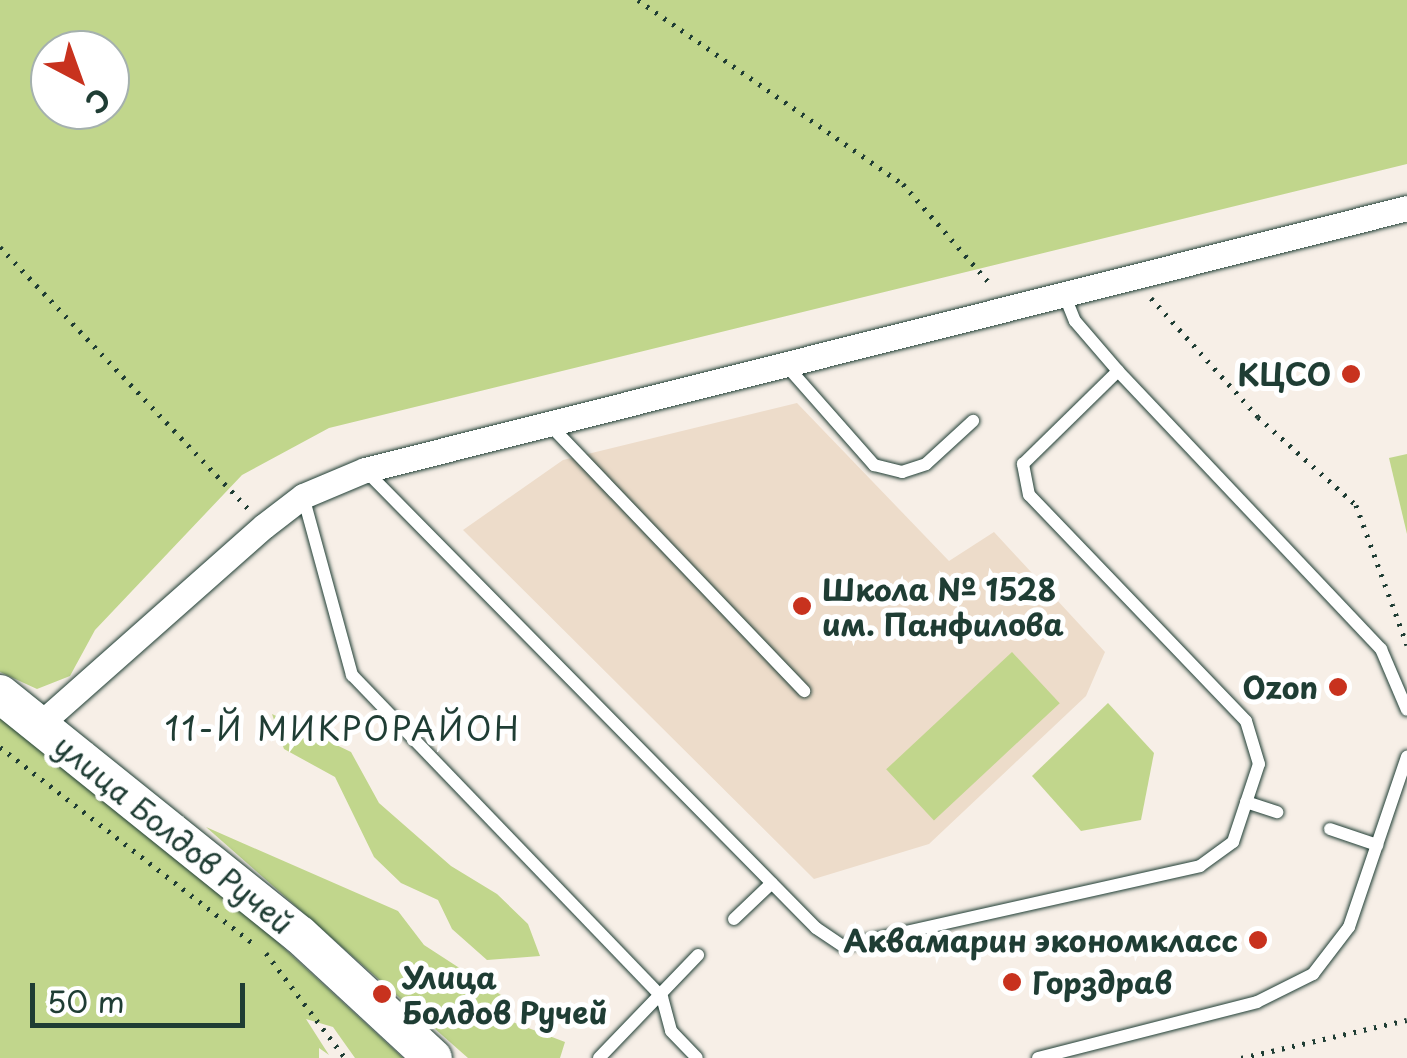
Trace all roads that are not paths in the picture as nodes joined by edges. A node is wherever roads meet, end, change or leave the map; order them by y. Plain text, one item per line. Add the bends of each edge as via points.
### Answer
1 (1407, 208) edge
2 (1064, 294) junction
3 (783, 363) junction
4 (1118, 371) junction
5 (546, 421) junction
6 (973, 422) dead end
7 (366, 470) junction
8 (303, 496) junction
9 (804, 691) dead end
10 (0, 694) edge
11 (1407, 710) edge
12 (39, 724) junction
13 (1407, 757) edge
14 (1246, 802) junction
15 (1277, 812) dead end
16 (1330, 829) dead end
17 (1377, 844) junction
18 (772, 883) junction
19 (734, 919) dead end
20 (698, 955) dead end
21 (662, 997) junction
22 (433, 1058) edge
23 (599, 1058) edge
24 (697, 1058) edge
25 (1038, 1058) edge

1 - 2 street
2 - 3 street
2 - 4 lane via 1075,321
3 - 5 street
3 - 6 lane via 874,465 902,472 926,464
4 - 11 lane via 1381,649
4 - 14 lane via 1023,464 1029,494 1246,721 1259,764
5 - 7 street
5 - 9 lane
7 - 8 street
7 - 18 lane
8 - 12 street
8 - 21 lane via 352,675
10 - 12 street, улица Болдов Ручей
12 - 22 street, улица Болдов Ручей via 300,935
13 - 17 lane
14 - 15 lane
14 - 18 lane via 1233,842 1200,866 843,946
16 - 17 lane
17 - 25 lane via 1349,927 1313,974 1257,1002
18 - 19 lane
20 - 21 lane
21 - 23 lane
21 - 24 lane via 671,1030

